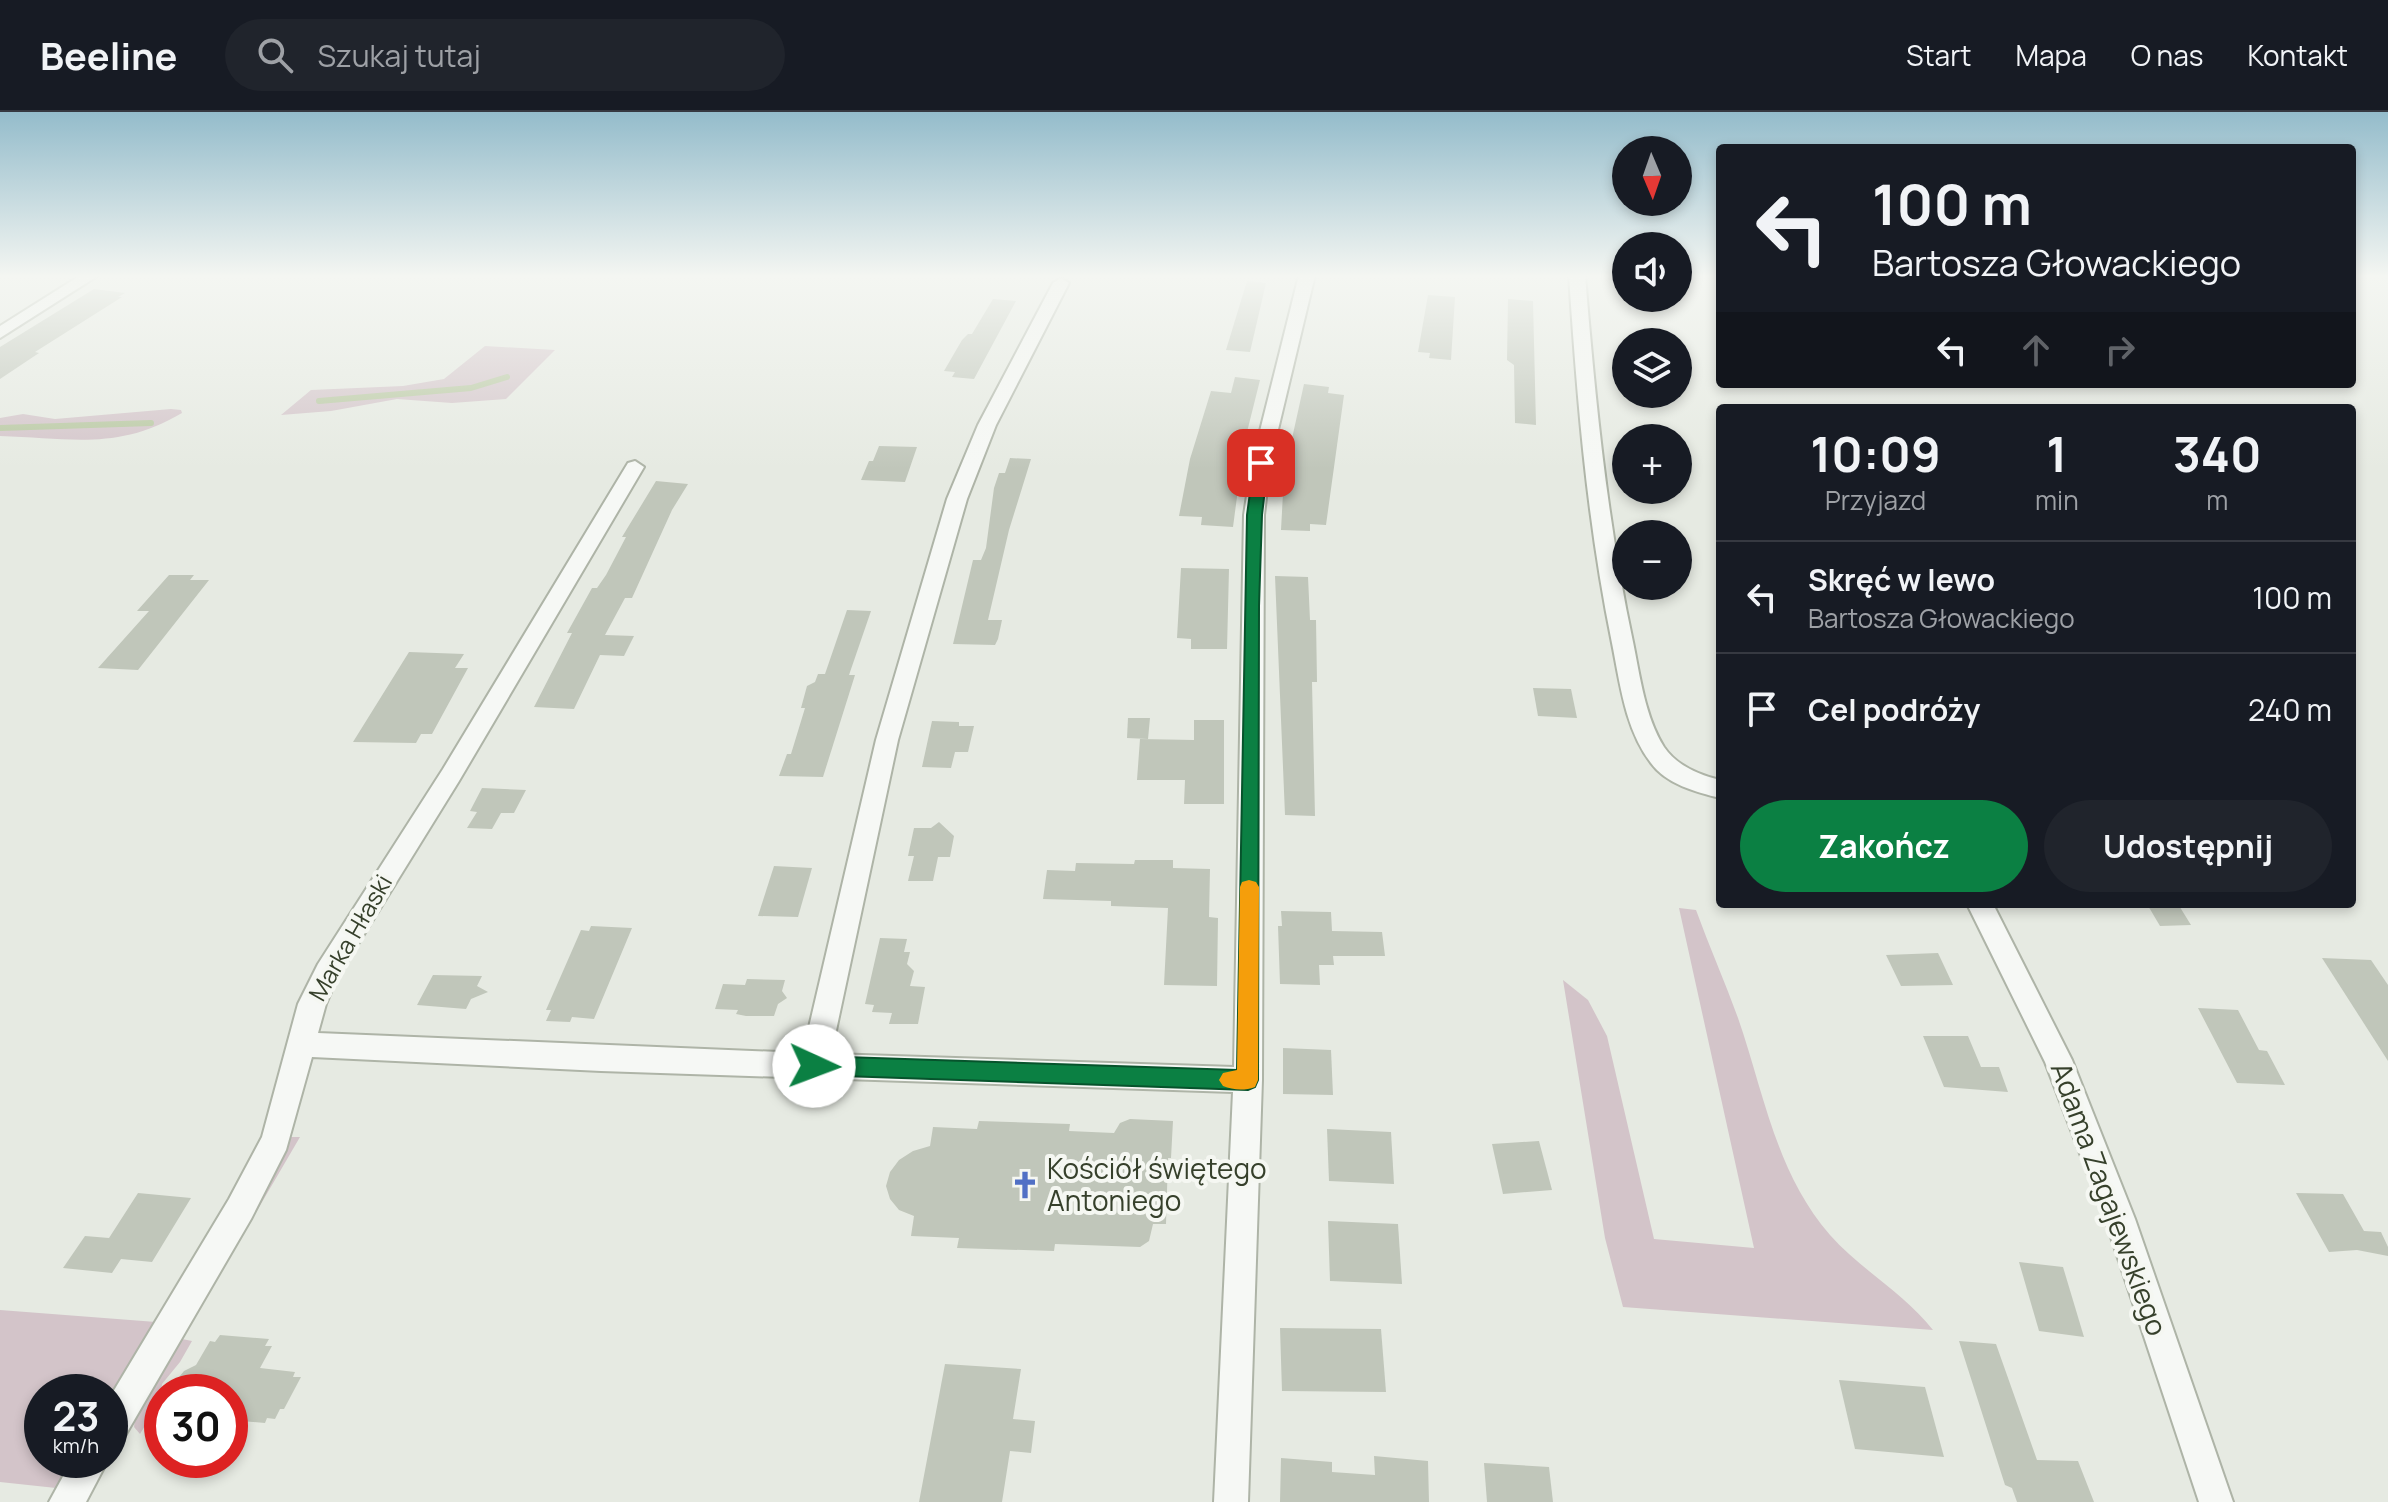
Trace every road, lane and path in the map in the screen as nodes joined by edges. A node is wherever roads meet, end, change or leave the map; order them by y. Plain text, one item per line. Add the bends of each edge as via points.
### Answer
1 (1031, 340) edge
2 (1291, 340) edge
3 (1582, 340) edge
4 (635, 467) dead end
5 (1716, 788) edge
6 (1982, 908) edge
7 (301, 1044) junction
8 (814, 1066) junction
9 (1248, 1080) junction
10 (128, 1399) edge
11 (80, 1478) edge
12 (66, 1502) edge
13 (1231, 1502) edge
14 (2216, 1502) edge

1 - 8 street via 987,425 957,499 887,740
2 - 9 street via 1254,515
3 - 5 street via 1601,534 1640,719 1658,757 1698,785
4 - 7 street, Marka Hłaski via 327,972
6 - 14 street, Adama Zagajewskiego via 2058,1060 2120,1219
7 - 8 street
7 - 10 street, Marka Hłaski via 276,1140
8 - 9 street
9 - 13 street
11 - 12 street

